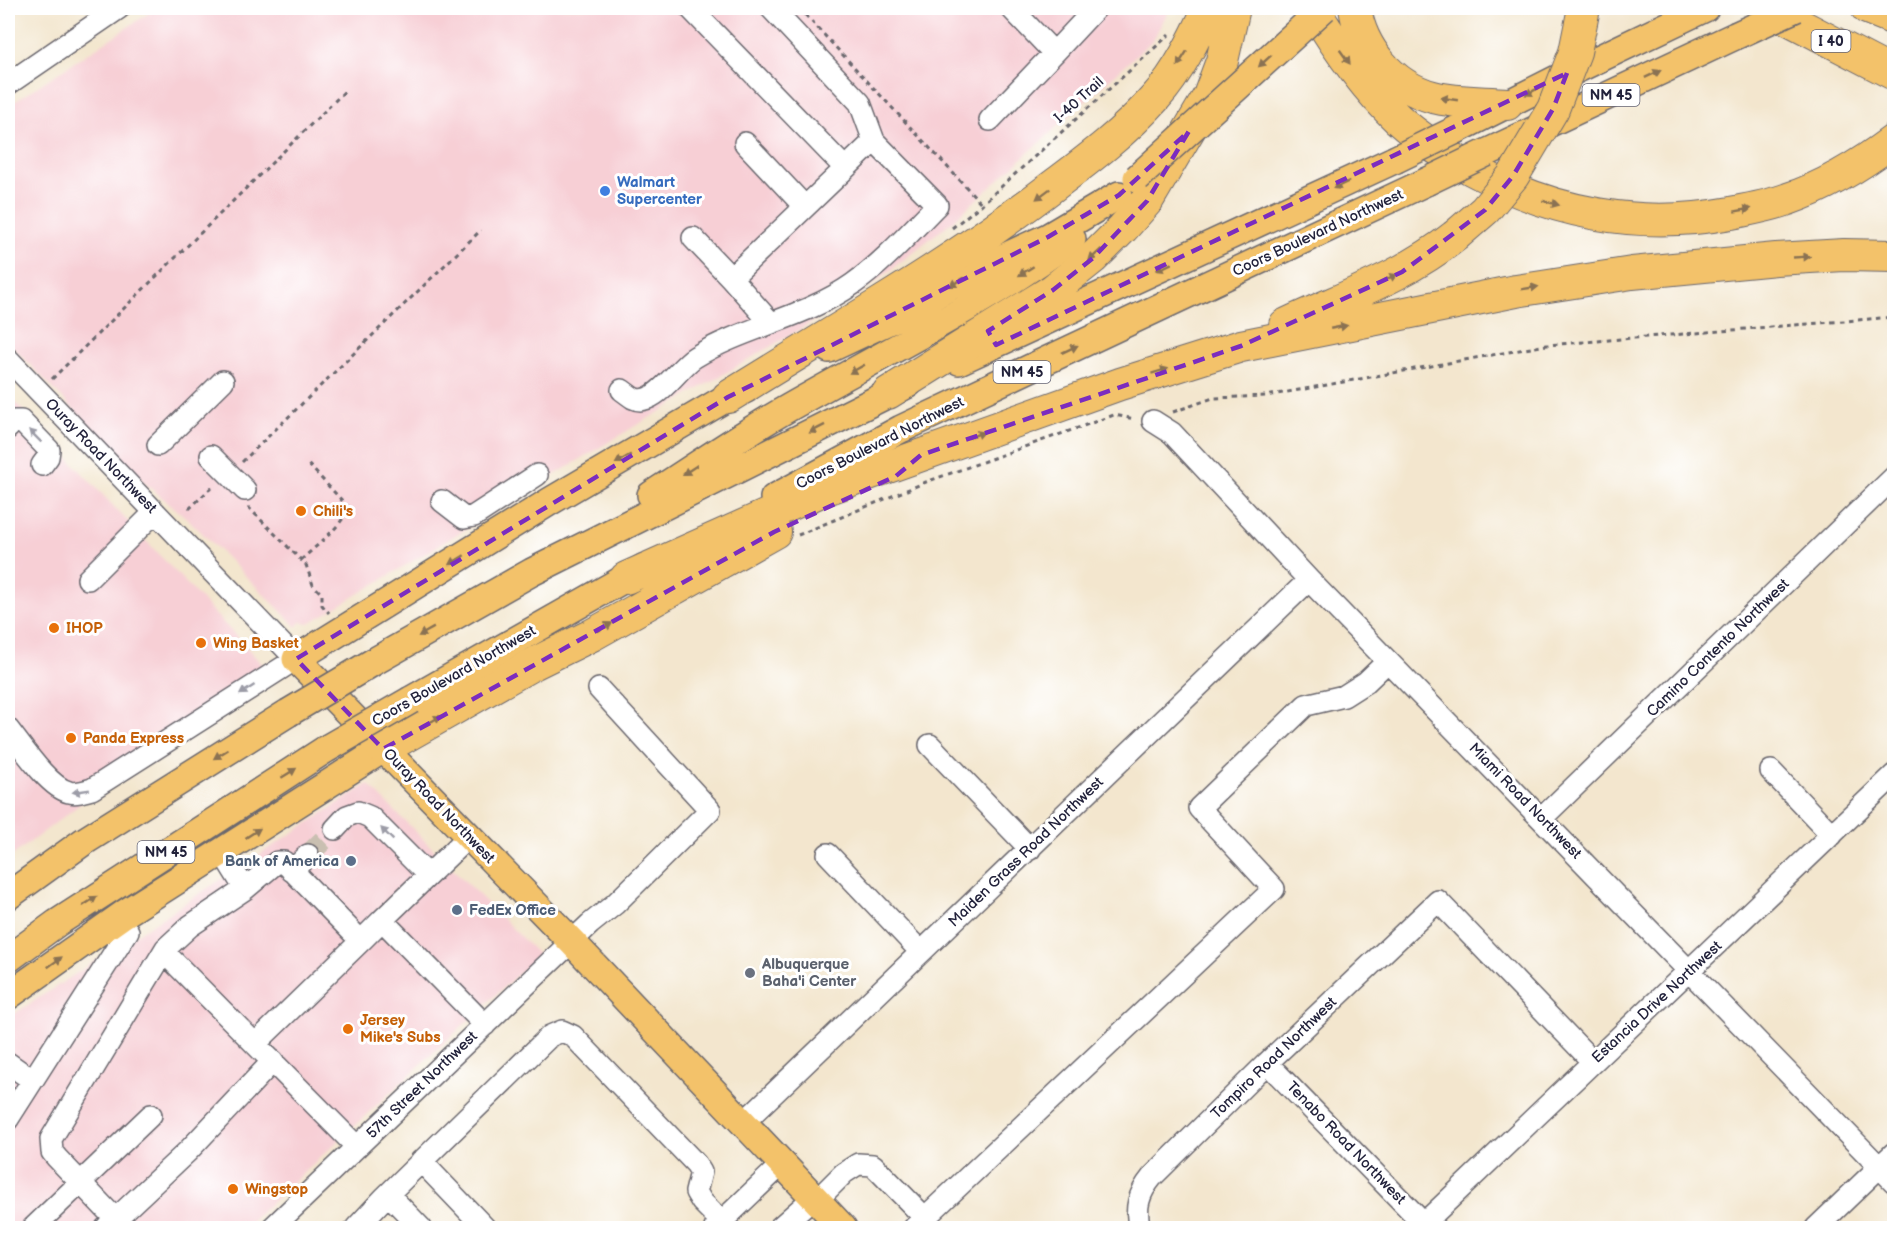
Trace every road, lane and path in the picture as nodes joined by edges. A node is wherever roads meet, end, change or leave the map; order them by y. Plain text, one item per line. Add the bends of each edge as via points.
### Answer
1 (119, 8) edge
2 (690, 8) edge
3 (771, 8) edge
4 (799, 8) edge
5 (1013, 8) edge
6 (1096, 8) edge
7 (1209, 8) edge
8 (1234, 8) edge
9 (1313, 8) edge
10 (1324, 8) edge
11 (1355, 8) edge
12 (1584, 8) edge
13 (1767, 8) edge
14 (1796, 8) edge
15 (1867, 8) edge
16 (1702, 9) edge
17 (1894, 19) edge
18 (1173, 28) dead end
19 (1054, 53) junction
20 (1894, 74) edge
21 (8, 84) edge
22 (346, 90) dead end
23 (1507, 104) junction
24 (990, 120) dead end
25 (1894, 140) edge
26 (874, 141) junction
27 (746, 143) dead end
28 (845, 168) junction
29 (1128, 187) junction
30 (805, 207) junction
31 (481, 230) dead end
32 (693, 238) dead end
33 (1894, 256) edge
34 (730, 278) junction
35 (1894, 317) edge
36 (771, 323) junction
37 (1240, 346) junction
38 (8, 359) edge
39 (52, 379) dead end
40 (223, 381) dead end
41 (622, 390) dead end
42 (888, 393) junction
43 (728, 397) junction
44 (1153, 421) junction
45 (8, 428) edge
46 (158, 445) dead end
47 (921, 455) junction
48 (211, 456) dead end
49 (307, 463) dead end
50 (42, 465) dead end
51 (228, 474) junction
52 (537, 475) dead end
53 (1894, 477) edge
54 (246, 498) joint
55 (442, 501) dead end
56 (189, 509) dead end
57 (155, 512) junction
58 (792, 537) dead end
59 (301, 560) junction
60 (532, 572) junction
61 (626, 578) junction
62 (88, 579) dead end
63 (1309, 580) junction
64 (331, 614) dead end
65 (296, 659) junction
66 (1388, 661) junction
67 (599, 689) dead end
68 (8, 729) edge
69 (930, 745) dead end
70 (383, 749) junction
71 (1771, 771) dead end
72 (1894, 775) edge
73 (1542, 818) junction
74 (335, 829) tunnel mouth
75 (1832, 835) junction
76 (469, 836) junction
77 (1030, 849) junction
78 (222, 852) junction
79 (828, 854) dead end
80 (308, 855) tunnel mouth
81 (292, 871) junction
82 (428, 875) junction
83 (245, 889) junction
84 (8, 896) edge
85 (382, 920) junction
86 (128, 931) dead end
87 (361, 941) junction
88 (572, 942) junction
89 (164, 952) junction
90 (921, 952) junction
91 (8, 959) edge
92 (1689, 971) junction
93 (8, 996) edge
94 (485, 1025) junction
95 (255, 1044) junction
96 (273, 1061) junction
97 (1593, 1062) junction
98 (8, 1063) edge
99 (1267, 1063) junction
100 (32, 1080) junction
101 (151, 1115) dead end
102 (8, 1119) edge
103 (743, 1123) junction
104 (357, 1147) junction
105 (1887, 1160) edge
106 (421, 1161) junction
107 (782, 1164) junction
108 (1894, 1182) edge
109 (81, 1183) junction
110 (388, 1194) junction
111 (815, 1198) junction
112 (920, 1223) edge
113 (115, 1225) edge
114 (718, 1225) edge
115 (1421, 1226) edge
116 (33, 1228) edge
117 (272, 1228) edge
118 (356, 1228) edge
119 (421, 1228) edge
120 (485, 1228) edge
121 (779, 1228) edge
122 (843, 1228) edge
123 (1140, 1228) edge
124 (1816, 1228) edge

1 - 21 street
2 - 28 street
3 - 26 street via 860,103
4 - 18 path, I-40 Trail via 982,204
5 - 19 street
6 - 19 street
7 -> 43 highway via 1158,96 1115,139 971,246
8 -> 42 highway via 1209,96 1147,201 1123,228 1053,290
9 -> 25 highway via 1372,92 1416,133 1490,180 1547,203 1610,217 1666,221 1759,208 1845,174
10 -> 29 main road, bridge
23 -> 11 highway via 1433,97 1396,79 1370,50
37 -> 12 highway, bridge via 1402,272 1435,252 1485,210 1513,176 1553,109 1575,52
13 - 20 highway, I 40
61 -> 14 main road, Coors Boulevard Northwest / NM 45, bridge via 902,429
15 - 17 highway
16 -> 23 main road, NM 45
19 - 24 street
22 - 39 path
23 -> 42 main road, NM 45, bridge
26 - 28 street
26 - 36 street via 937,205 851,285
27 - 30 street
28 - 30 street
29 -> 43 main road via 1048,237 987,265 899,316
29 -> 60 main road via 1078,235 1049,256 775,416
30 - 34 street
31 - 51 path
32 - 34 street
37 -> 33 highway via 1516,291 1632,273 1776,259
34 - 36 street
35 - 44 path via 1547,345 1266,396 1213,398
36 - 41 street via 693,358 644,401
47 -> 37 highway
38 - 57 street, Ouray Road Northwest
40 - 46 street
42 -> 60 main road, NM 45
43 -> 65 main road via 549,502
44 - 58 path via 1114,415 926,482
44 - 63 street, Miami Road Northwest via 1172,433
50 -> 45 street via 49,450 21,422 14,421
47 - 61 highway via 821,491
70 -> 47 highway via 774,532 896,476
48 - 51 street
49 - 59 path via 349,507
51 - 54 street
51 - 56 path
52 - 55 street via 474,516 464,518
53 - 73 street, Camino Contento Northwest
54 - 59 path
57 - 62 street
57 - 65 street, Ouray Road Northwest
59 - 64 path via 322,594 322,605
60 -> 84 main road, NM 45, bridge via 288,712 84,842
91 -> 61 main road, Coors Boulevard Northwest / NM 45, bridge via 116,884 326,749
63 - 66 street, Miami Road Northwest
63 - 77 street, Maiden Grass Road Northwest
65 -> 68 street via 80,793 68,792 49,779
65 - 70 main road, Ouray Road Northwest
66 - 73 street, Miami Road Northwest
66 - 112 street via 1344,696 1306,705 1200,808 1275,889
67 - 88 street, 57th Street Northwest via 710,810
69 - 77 street
70 - 76 main road, Ouray Road Northwest
78 -> 70 main road
71 - 75 street
72 - 75 street, Estancia Drive Northwest
73 - 92 street, Miami Road Northwest
82 -> 74 street via 370,817 352,814
75 - 92 street, Estancia Drive Northwest
76 - 82 street
76 - 88 main road, Ouray Road Northwest
77 - 90 street, Maiden Grass Road Northwest
78 - 83 street
93 -> 78 main road via 124,914
79 - 90 street
80 - 81 street
81 - 83 street via 284,862 277,862
81 - 87 street
82 - 85 street
83 - 89 street via 177,936
85 - 87 street
85 - 94 street
86 - 100 street
87 - 95 street
88 - 94 street, 57th Street Northwest
88 - 103 main road, Ouray Road Northwest
89 - 95 street
89 - 109 street via 51,1139 52,1152
90 - 103 street, Maiden Grass Road Northwest
92 - 97 street, Estancia Drive Northwest
92 - 105 street, Miami Road Northwest
94 - 104 street, 57th Street Northwest
95 - 96 street
96 - 104 street
96 - 113 street
97 - 99 street, Tompiro Road Northwest via 1438,901
97 - 115 street, Estancia Drive Northwest
98 - 100 street
99 - 115 street, Tenabo Road Northwest
99 - 123 street, Tompiro Road Northwest via 1144,1187 1137,1203
100 - 102 street
101 - 109 street
103 - 107 main road, Ouray Road Northwest
104 - 117 street, 57th Street Northwest
105 - 108 street, Miami Road Northwest
105 - 124 street
106 - 110 street
106 - 114 street via 550,1036 562,1031 573,1036 696,1164 701,1172 696,1192
106 - 120 street
107 - 111 main road, Ouray Road Northwest
107 - 114 street
109 - 113 street
109 - 116 street
110 - 118 street
110 - 119 street
111 - 112 street via 858,1164 873,1164
111 - 121 street
111 - 122 main road, Ouray Road Northwest

